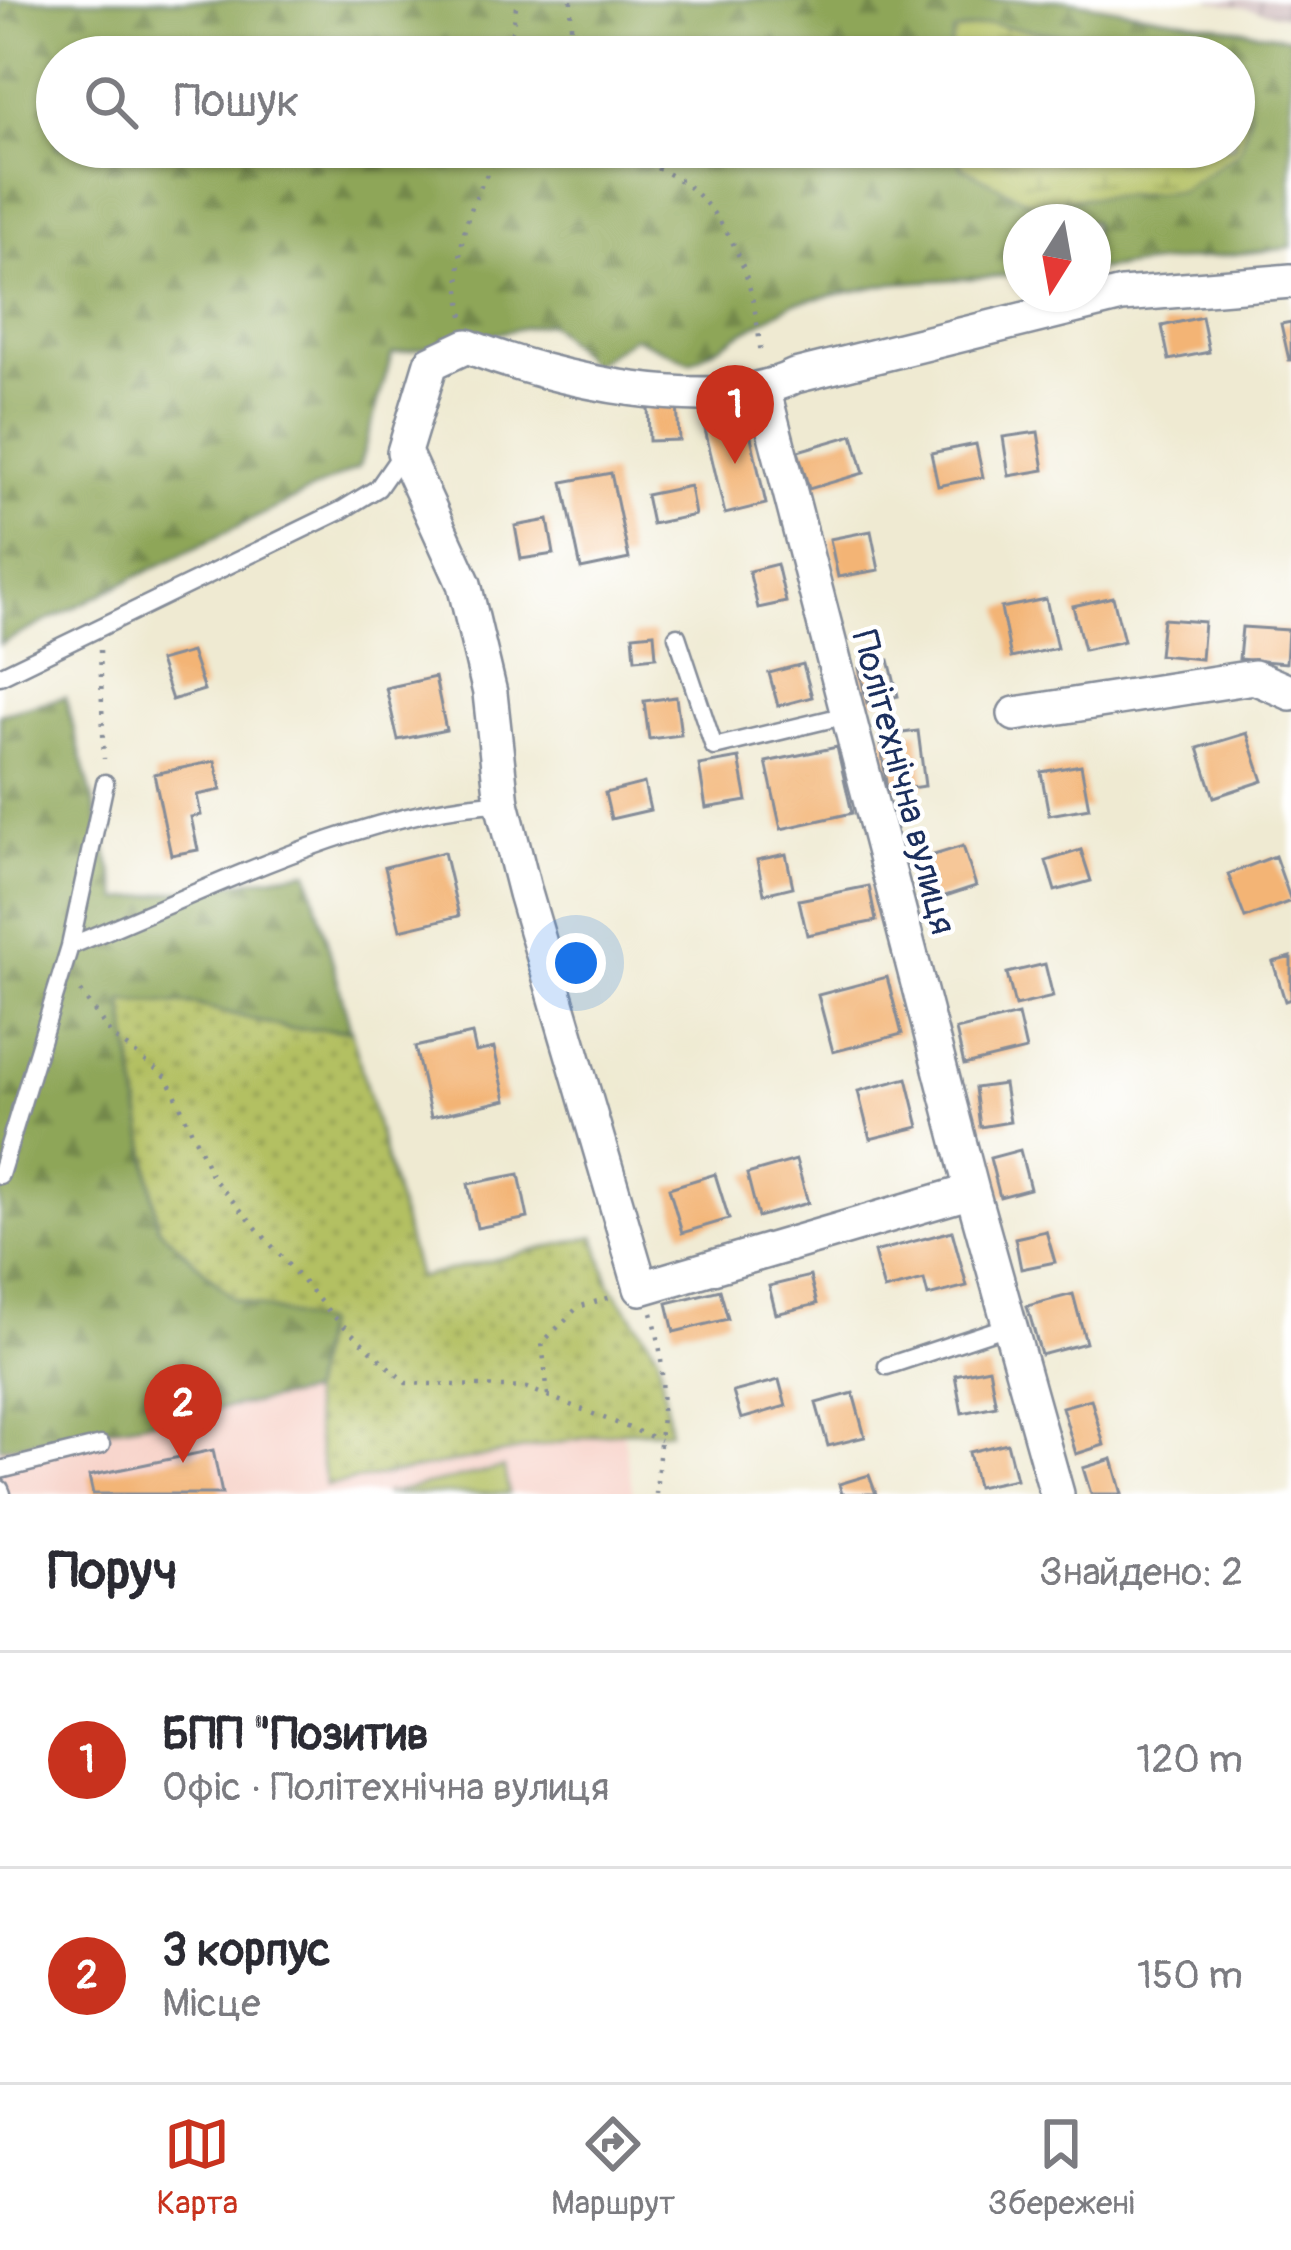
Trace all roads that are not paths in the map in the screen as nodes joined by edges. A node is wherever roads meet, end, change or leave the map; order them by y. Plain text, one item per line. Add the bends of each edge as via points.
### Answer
1 (1291, 280) edge
2 (764, 392) junction
3 (404, 452) junction
4 (677, 637) dead end
5 (0, 676) edge
6 (1291, 693) edge
7 (1015, 714) dead end
8 (847, 715) junction
9 (105, 783) road end
10 (502, 803) junction
11 (70, 946) junction
12 (0, 1175) edge
13 (972, 1190) junction
14 (1010, 1325) junction
15 (887, 1366) dead end
16 (100, 1445) dead end
17 (0, 1470) edge
18 (1057, 1494) edge

1 - 2 street via 1122,295 795,376
2 - 3 street via 609,388 467,346 431,363
2 - 8 street, Політехнічна вулиця
3 - 5 lane via 378,488 342,510
3 - 10 street via 464,584 490,693
4 - 8 lane via 714,747
6 - 7 street via 1254,677
8 - 13 street, Політехнічна вулиця
9 - 11 lane
10 - 11 lane via 379,823
10 - 13 street via 641,1288
11 - 12 lane
13 - 14 street, Політехнічна вулиця
14 - 15 lane
14 - 18 street, Політехнічна вулиця
16 - 17 lane

